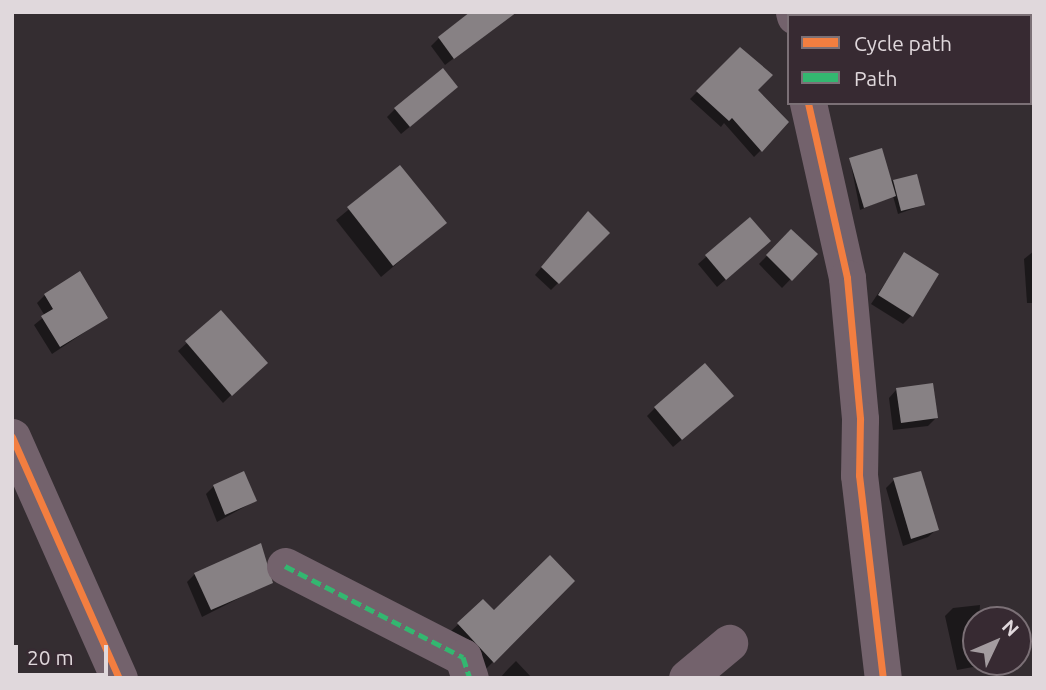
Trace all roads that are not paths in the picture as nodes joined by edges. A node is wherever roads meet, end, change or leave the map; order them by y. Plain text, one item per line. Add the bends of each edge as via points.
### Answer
1 (808, 105) edge
2 (12, 437) edge
3 (285, 566) dead end
4 (729, 643) dead end
5 (119, 678) edge
6 (470, 678) edge
7 (687, 678) edge
8 (883, 678) edge

1 - 8 street via 846,278 860,419 859,475
2 - 5 street
3 - 6 street via 463,657
4 - 7 street

